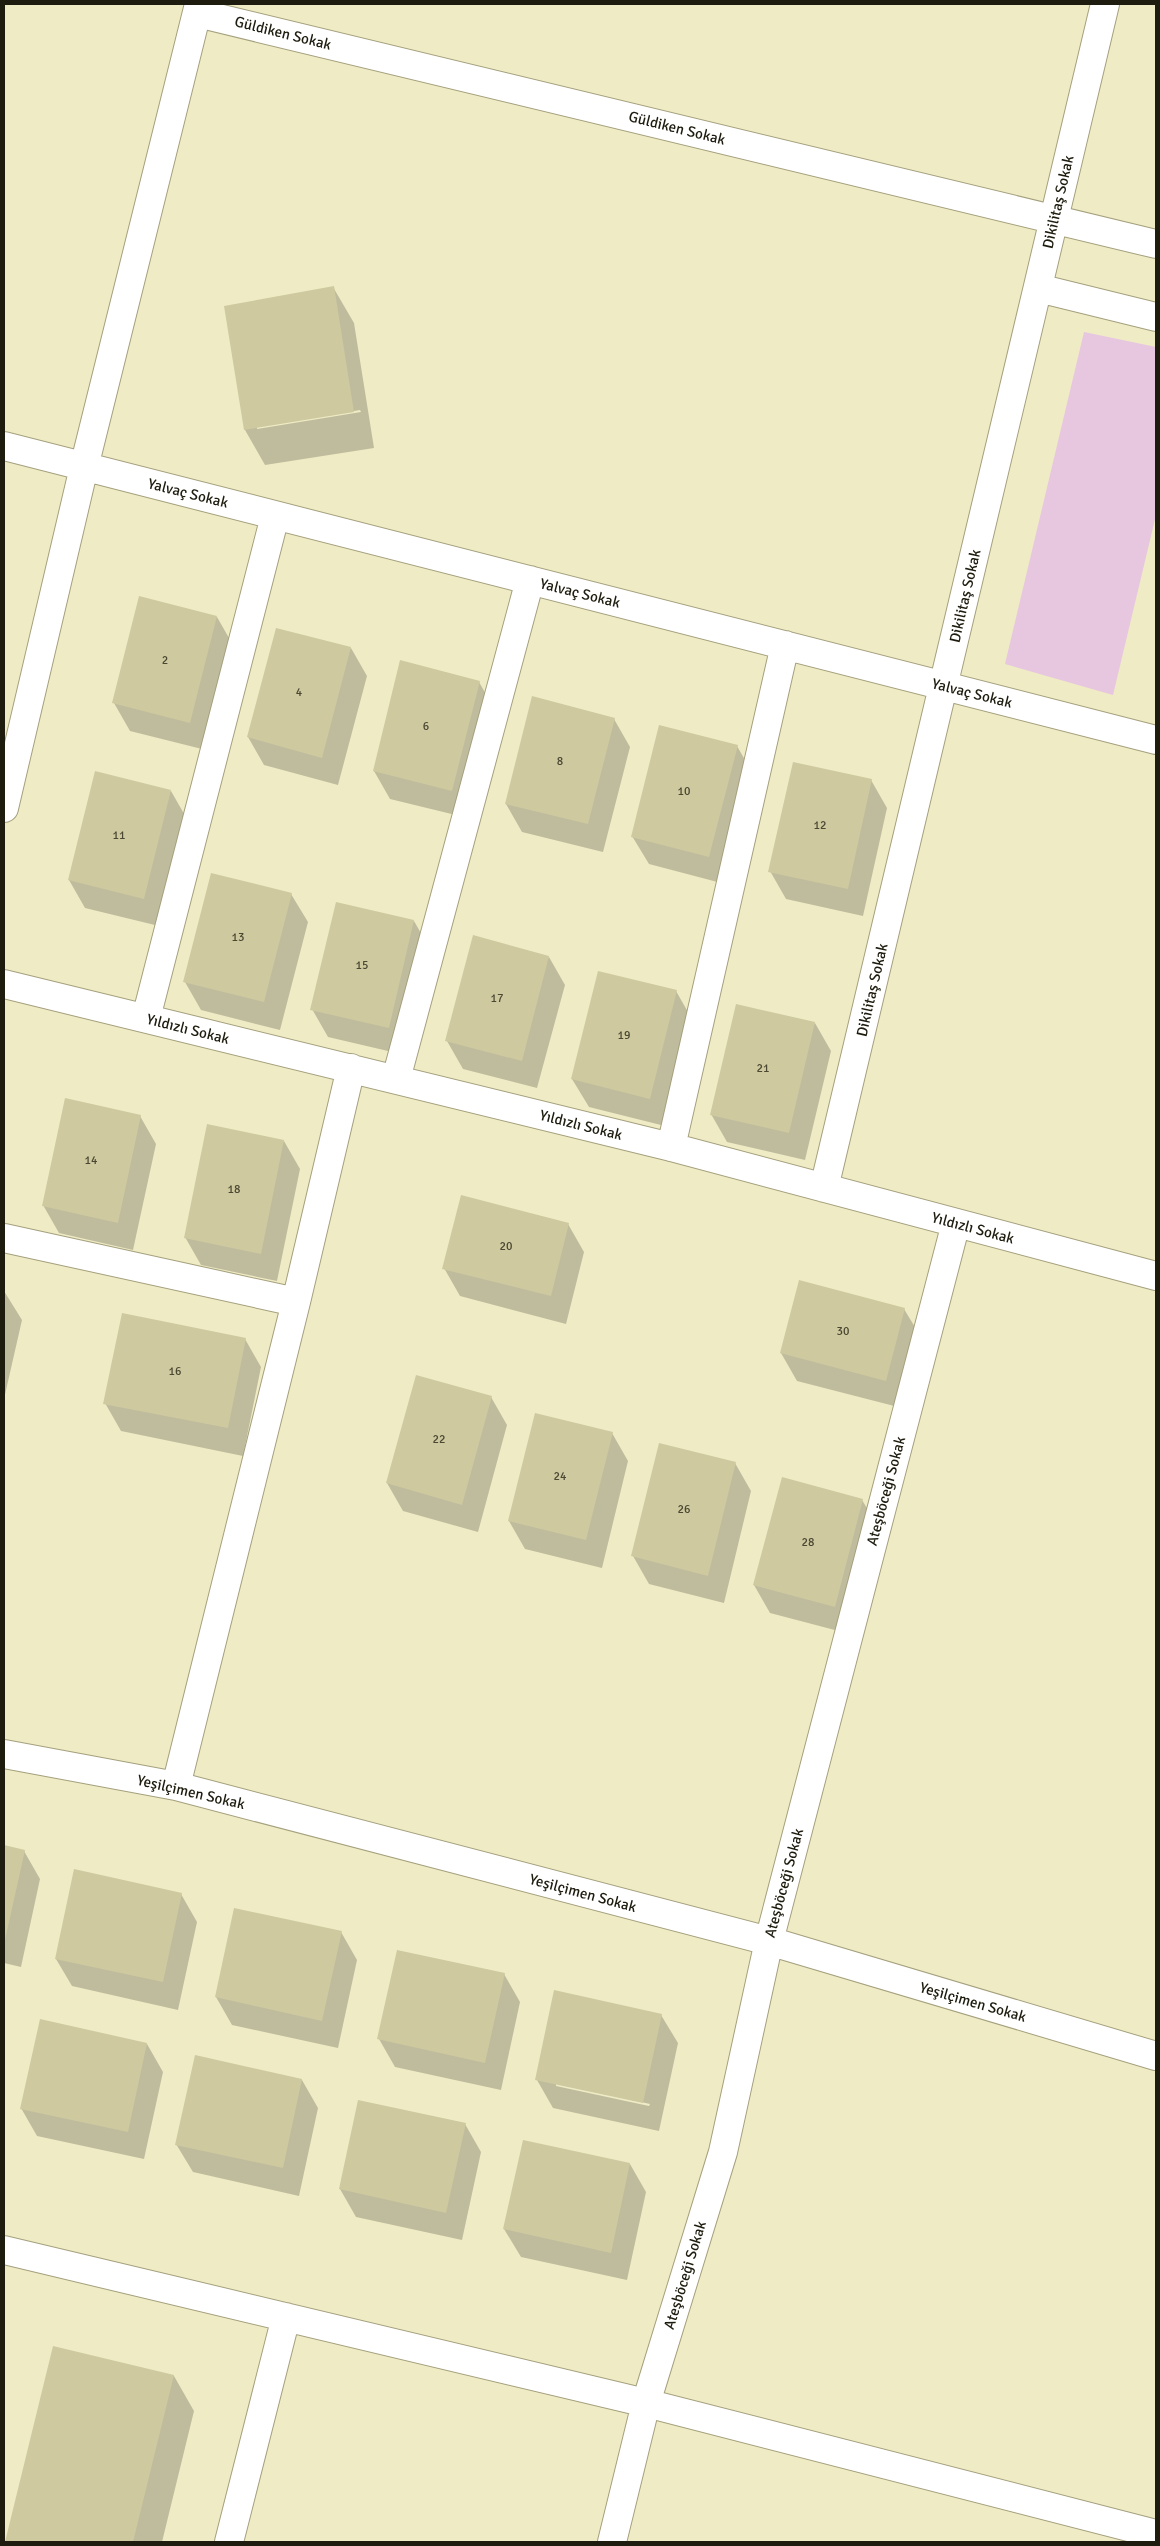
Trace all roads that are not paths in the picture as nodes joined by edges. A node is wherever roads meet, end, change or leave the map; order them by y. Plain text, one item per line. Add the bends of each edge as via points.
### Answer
1 (1105, 4) edge
2 (198, 8) edge
3 (1054, 219) junction
4 (1156, 244) edge
5 (1038, 288) junction
6 (1156, 317) edge
7 (4, 446) edge
8 (84, 466) junction
9 (275, 516) junction
10 (530, 580) junction
11 (785, 645) junction
12 (944, 686) junction
13 (1156, 740) edge
14 (4, 808) edge
15 (4, 984) edge
16 (146, 1018) junction
17 (351, 1068) junction
18 (396, 1079) junction
19 (670, 1147) junction
20 (824, 1188) junction
21 (956, 1223) junction
22 (4, 1238) edge
23 (1156, 1276) edge
24 (296, 1302) junction
25 (4, 1754) edge
26 (176, 1786) junction
27 (769, 1941) junction
28 (1156, 2056) edge
29 (4, 2250) edge
30 (286, 2317) junction
31 (646, 2403) junction
32 (1121, 2534) edge
33 (1156, 2534) edge
34 (229, 2542) edge
35 (612, 2542) edge

1 - 3 street, Dikilitaş Sokak
2 - 3 street, Güldiken Sokak
2 - 8 street
3 - 4 street, Güldiken Sokak
3 - 5 street, Dikilitaş Sokak
5 - 6 street
5 - 12 street, Dikilitaş Sokak
7 - 8 street, Yalvaç Sokak
8 - 9 street, Yalvaç Sokak
8 - 14 street
9 - 10 street, Yalvaç Sokak
9 - 16 street
10 - 11 street, Yalvaç Sokak
10 - 18 street
11 - 12 street, Yalvaç Sokak
11 - 19 street
12 - 13 street, Yalvaç Sokak
12 - 20 street, Dikilitaş Sokak
15 - 16 street, Yıldızlı Sokak
16 - 17 street, Yıldızlı Sokak
17 - 18 street, Yıldızlı Sokak
17 - 24 street
18 - 19 street, Yıldızlı Sokak
19 - 20 street, Yıldızlı Sokak
20 - 21 street, Yıldızlı Sokak
21 - 23 street, Yıldızlı Sokak
21 - 27 street, Ateşböceği Sokak
22 - 24 street
24 - 26 street
25 - 26 street, Yeşilçimen Sokak
26 - 27 street, Yeşilçimen Sokak
27 - 28 street, Yeşilçimen Sokak
27 - 31 street, Ateşböceği Sokak via 722,2152
29 - 30 street
30 - 31 street
30 - 34 street
31 - 32 street
31 - 35 street, Ateşböceği Sokak
32 - 33 street

